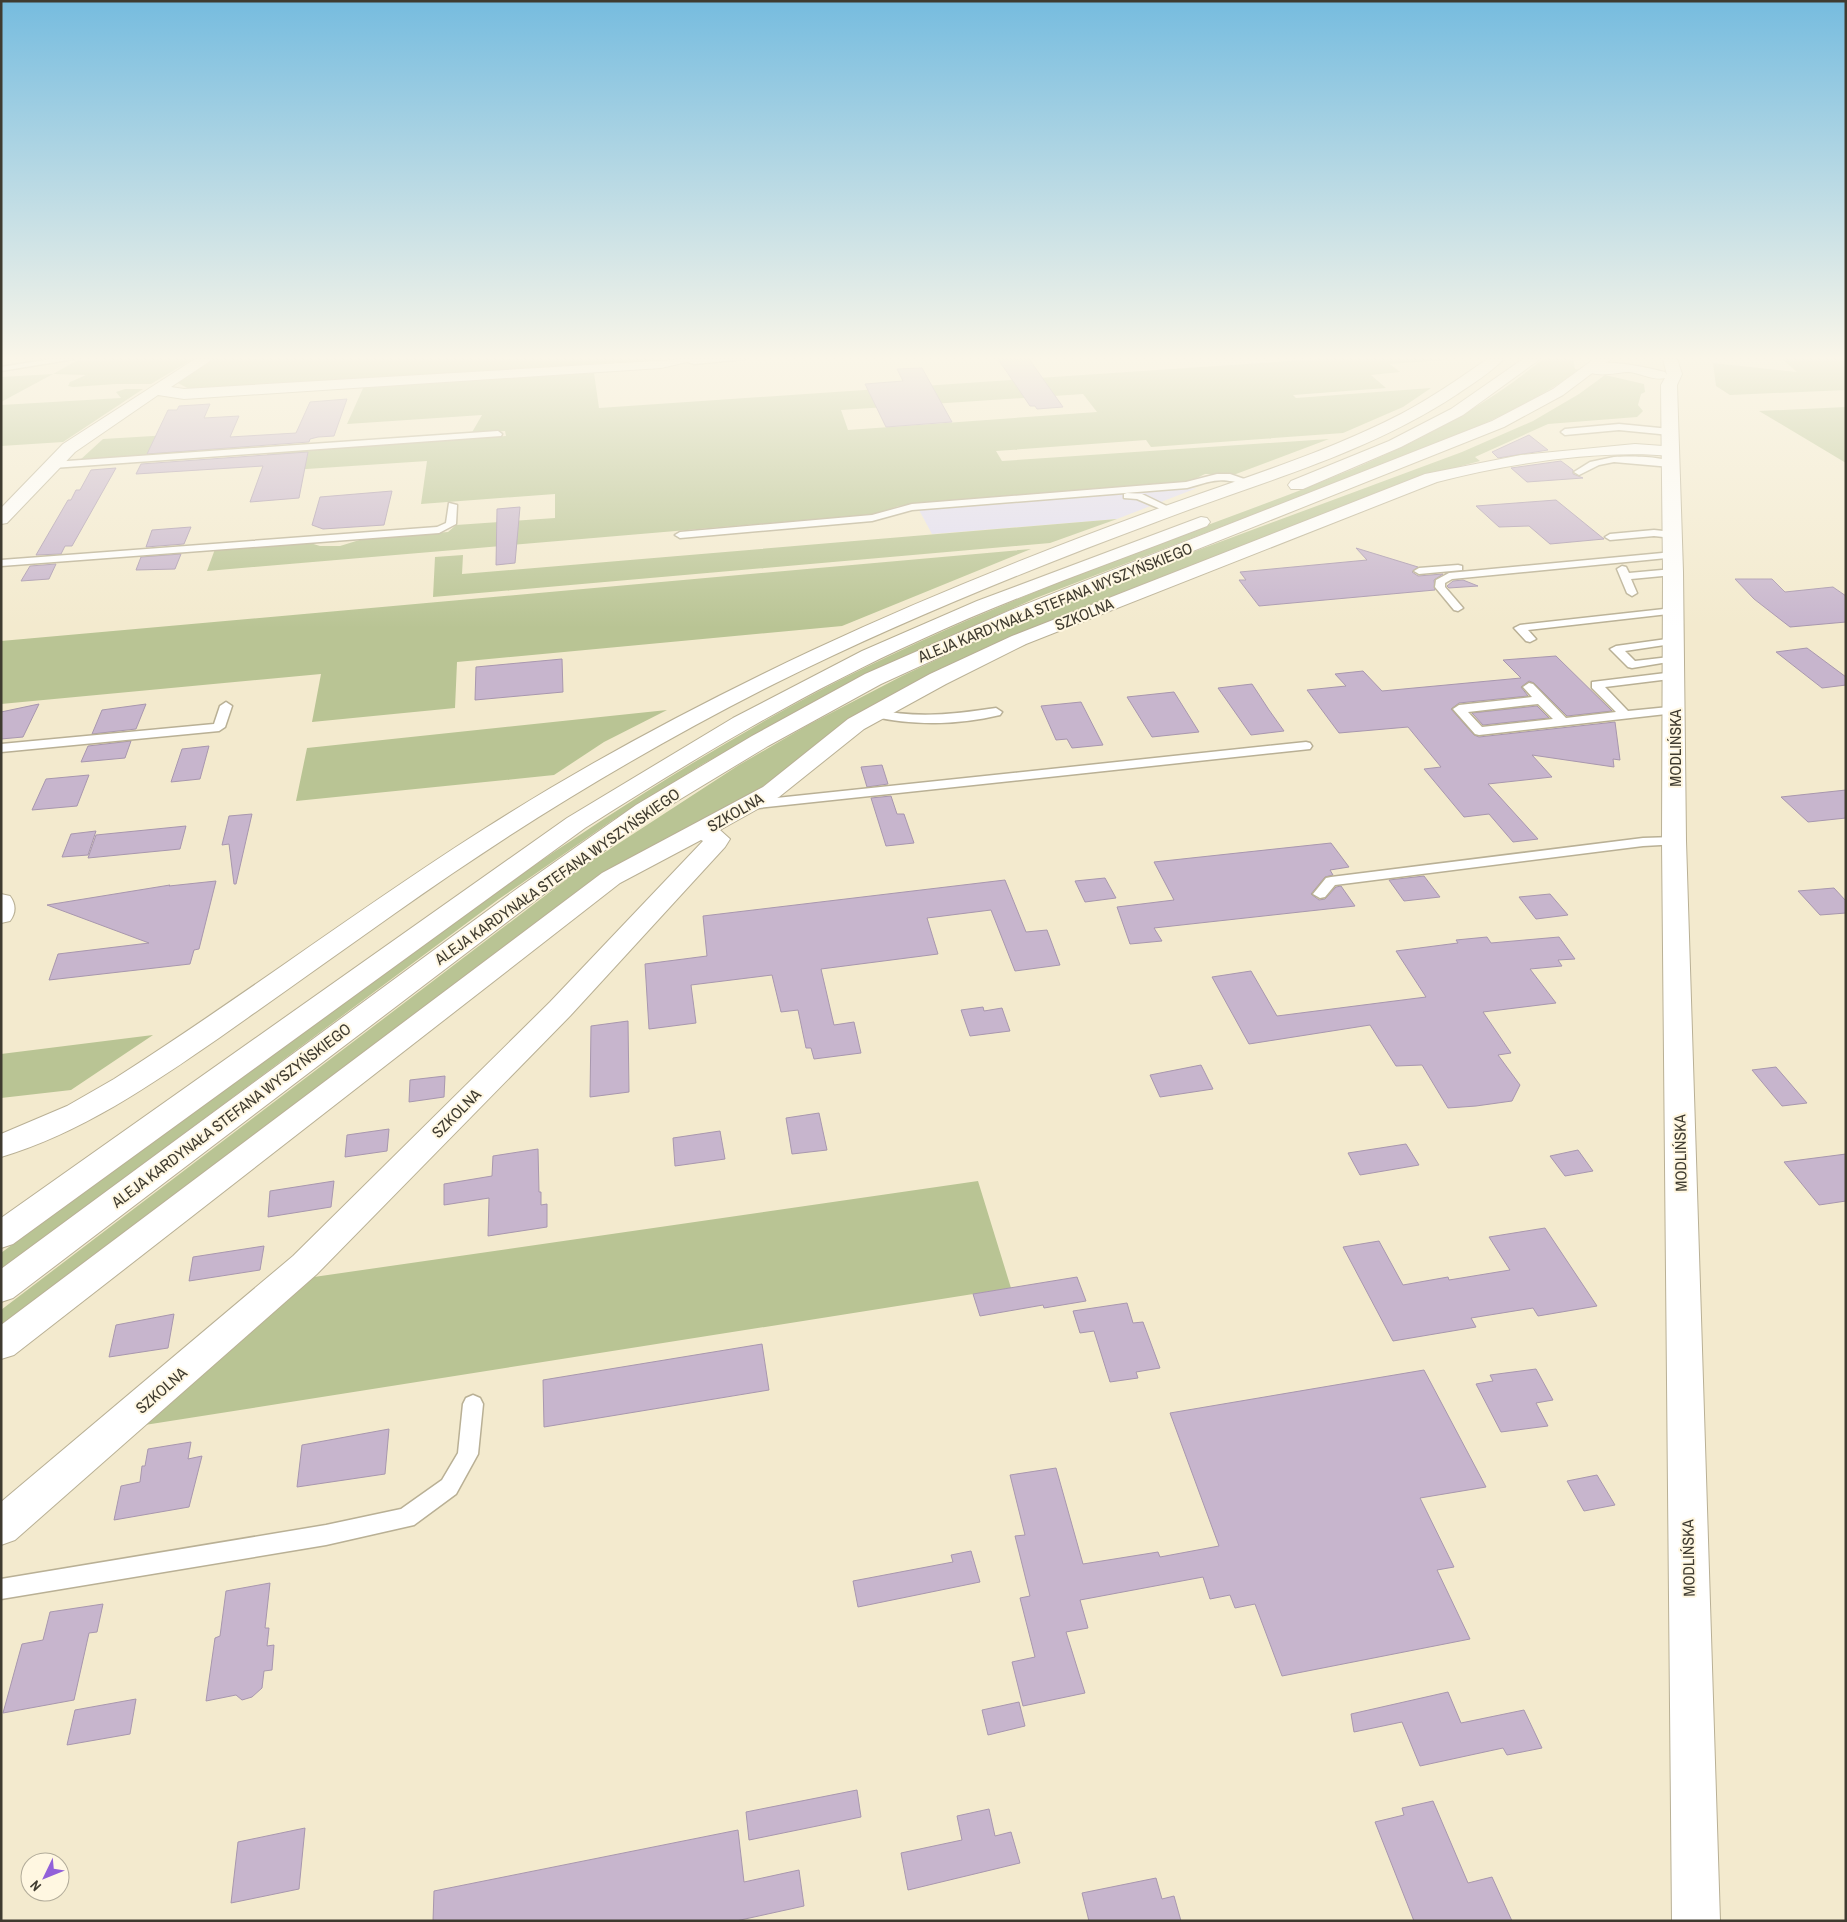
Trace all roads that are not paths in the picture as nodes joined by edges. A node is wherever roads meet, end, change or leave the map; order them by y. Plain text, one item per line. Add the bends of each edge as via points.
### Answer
1 (68, 449) edge
2 (287, 449) edge
3 (1339, 449) edge
4 (1384, 449) edge
5 (1436, 449) edge
6 (1604, 449) edge
7 (1666, 449) edge
8 (1671, 449) edge
9 (53, 465) junction
10 (1579, 472) dead end
11 (1248, 482) junction
12 (1280, 491) dead end
13 (452, 505) dead end
14 (981, 508) dead end
15 (1170, 510) junction
16 (3, 515) edge
17 (1215, 516) dead end
18 (680, 535) dead end
19 (1673, 553) junction
20 (1630, 554) junction
21 (1618, 560) junction
22 (1, 562) edge
23 (1419, 571) dead end
24 (1625, 576) junction
25 (1632, 592) dead end
26 (1458, 608) dead end
27 (1530, 639) dead end
28 (1674, 646) junction
29 (1529, 687) dead end
30 (1541, 700) junction
31 (226, 706) dead end
32 (1675, 709) junction
33 (996, 712) dead end
34 (875, 713) junction
35 (1626, 715) junction
36 (1563, 722) junction
37 (1306, 746) dead end
38 (1, 748) edge
39 (747, 805) junction
40 (701, 829) junction
41 (1674, 841) junction
42 (1320, 894) dead end
43 (1, 902) edge
44 (1, 915) edge
45 (1, 1146) edge
46 (1, 1236) edge
47 (1, 1288) edge
48 (1, 1345) edge
49 (473, 1404) dead end
50 (1, 1527) edge
51 (1, 1590) edge
52 (1696, 1921) edge

1 - 9 main road
2 - 9 lane
3 - 11 main road
4 - 12 main road
5 - 47 main road, ALEJA KARDYNAŁA STEFANA WYSZYŃSKIEGO via 1018,614 873,679 760,741 645,810 527,894
6 - 34 main road, SZKOLNA via 1464,469 1396,490 1019,640
7 - 10 lane via 1631,460 1597,462
8 - 19 main road, MODLIŃSKA
9 - 16 main road
11 - 15 main road
11 - 18 lane via 1226,475 1187,485 912,507 872,518
13 - 22 lane via 451,524 439,530
14 - 15 lane via 1139,496
15 - 45 main road via 930,603 772,676 706,711 556,794 423,881 286,979 115,1093 54,1128
17 - 46 main road, ALEJA KARDYNAŁA STEFANA WYSZYŃSKIEGO via 913,636 848,666 654,773 576,822
19 - 20 lane
19 - 20 lane via 1654,533 1610,537
19 - 21 lane
19 - 24 lane
19 - 28 main road, MODLIŃSKA
20 - 23 lane
21 - 24 lane
21 - 26 lane via 1449,576 1440,582 1440,587
24 - 25 lane
27 - 28 lane via 1520,628
28 - 32 main road, MODLIŃSKA
28 - 35 lane via 1596,684
29 - 30 lane
30 - 36 lane
30 - 36 lane via 1460,709 1479,731
31 - 38 lane via 219,727
32 - 35 lane
32 - 41 main road, MODLIŃSKA
33 - 34 lane via 918,721
34 - 39 main road, SZKOLNA via 849,729 771,792
35 - 36 lane
37 - 39 lane
39 - 40 main road, SZKOLNA
40 - 48 main road via 611,878
40 - 50 main road, SZKOLNA via 715,836 716,842 560,1009 305,1265
41 - 42 lane via 1643,842 1331,881
41 - 52 main road, MODLIŃSKA
43 - 44 main road
49 - 51 lane via 468,1454 454,1479 449,1487 406,1518 326,1535

